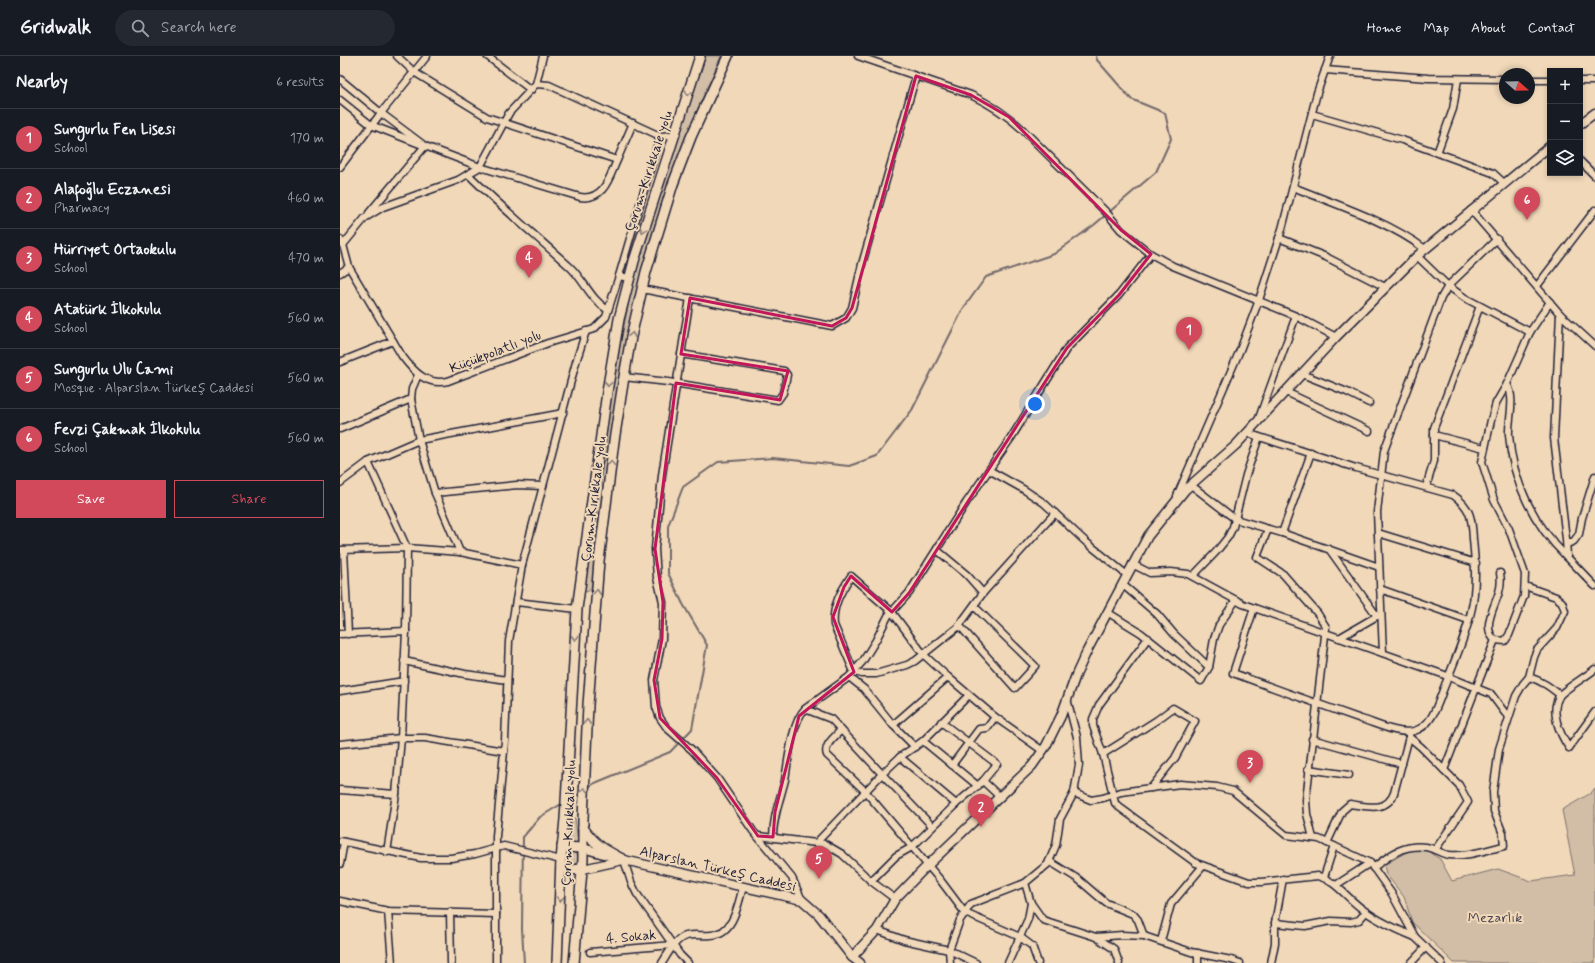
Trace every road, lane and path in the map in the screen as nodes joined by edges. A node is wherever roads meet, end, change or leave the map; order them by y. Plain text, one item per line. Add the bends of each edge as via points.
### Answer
1 (396, 56) edge
2 (427, 56) edge
3 (487, 56) edge
4 (543, 56) edge
5 (700, 56) edge
6 (728, 56) edge
7 (858, 56) edge
8 (1330, 56) edge
9 (1325, 70) junction
10 (414, 72) junction
11 (916, 76) junction
12 (1458, 78) junction
13 (340, 79) edge
14 (1499, 79) edge
15 (1535, 80) edge
16 (1547, 80) edge
17 (1583, 81) edge
18 (1595, 81) edge
19 (536, 84) junction
20 (531, 90) junction
21 (340, 100) edge
22 (381, 113) junction
23 (1312, 114) junction
24 (1594, 114) edge
25 (1583, 122) edge
26 (504, 123) junction
27 (633, 123) junction
28 (371, 126) junction
29 (674, 135) junction
30 (660, 136) junction
31 (425, 146) junction
32 (1547, 149) edge
33 (1437, 153) junction
34 (617, 160) junction
35 (1583, 163) edge
36 (340, 167) edge
37 (480, 167) junction
38 (468, 174) junction
39 (1595, 176) edge
40 (1505, 184) junction
41 (1293, 187) junction
42 (637, 210) junction
43 (1471, 210) junction
44 (1595, 210) edge
45 (648, 214) junction
46 (365, 218) junction
47 (1280, 238) junction
48 (1497, 239) junction
49 (342, 242) edge
50 (1426, 249) junction
51 (1151, 254) junction
52 (1417, 256) junction
53 (349, 267) junction
54 (340, 273) edge
55 (619, 276) junction
56 (629, 278) junction
57 (1448, 286) junction
58 (1537, 286) junction
59 (1385, 287) junction
60 (642, 289) junction
61 (690, 298) junction
62 (1259, 300) junction
63 (1550, 302) junction
64 (1480, 306) junction
65 (608, 310) junction
66 (1560, 314) junction
67 (1296, 316) junction
68 (586, 332) junction
69 (1530, 332) junction
70 (1336, 337) junction
71 (393, 341) junction
72 (1595, 346) edge
73 (681, 354) junction
74 (340, 362) edge
75 (1302, 374) junction
76 (418, 375) junction
77 (624, 377) junction
78 (676, 383) junction
79 (1507, 384) junction
80 (1286, 392) junction
81 (411, 398) junction
82 (1369, 403) dead end
83 (563, 413) junction
84 (1258, 421) junction
85 (340, 429) edge
86 (1369, 431) dead end
87 (1247, 433) junction
88 (1434, 434) junction
89 (1259, 437) junction
90 (419, 440) junction
91 (1484, 448) junction
92 (1311, 453) junction
93 (368, 462) junction
94 (989, 470) junction
95 (1381, 474) junction
96 (1595, 476) edge
97 (340, 483) edge
98 (1191, 485) junction
99 (543, 486) junction
100 (1426, 487) junction
101 (435, 493) junction
102 (1172, 506) junction
103 (1055, 513) junction
104 (1236, 519) junction
105 (1268, 529) junction
106 (1282, 533) junction
107 (1378, 533) junction
108 (1567, 544) junction
109 (407, 548) junction
110 (1329, 549) junction
111 (342, 550) edge
112 (937, 550) junction
113 (460, 552) junction
114 (1567, 557) junction
115 (1476, 563) junction
116 (1132, 564) junction
117 (522, 565) junction
118 (1379, 567) junction
119 (1500, 573) dead end
120 (1127, 575) junction
121 (1194, 576) junction
122 (1122, 584) junction
123 (1525, 586) junction
124 (1595, 586) edge
125 (1380, 589) junction
126 (984, 593) junction
127 (1236, 600) junction
128 (516, 602) junction
129 (974, 606) junction
130 (1254, 608) junction
131 (577, 609) junction
132 (892, 612) junction
133 (1107, 612) junction
134 (1379, 616) junction
135 (1468, 620) junction
136 (959, 624) junction
137 (406, 631) junction
138 (1326, 633) junction
139 (340, 634) edge
140 (348, 634) junction
141 (1148, 638) junction
142 (1339, 638) junction
143 (1495, 640) junction
144 (1382, 653) junction
145 (924, 655) junction
146 (404, 661) junction
147 (1208, 667) junction
148 (1595, 669) edge
149 (854, 672) junction
150 (1449, 676) junction
151 (849, 677) junction
152 (948, 677) junction
153 (1529, 677) junction
154 (507, 680) junction
155 (404, 682) junction
156 (1477, 688) junction
157 (340, 691) edge
158 (969, 695) junction
159 (1560, 696) junction
160 (1067, 699) junction
161 (1316, 704) junction
162 (805, 709) junction
163 (1595, 712) edge
164 (1509, 716) junction
165 (995, 717) junction
166 (941, 722) junction
167 (893, 725) junction
168 (841, 730) junction
169 (1409, 735) junction
170 (401, 738) junction
171 (1312, 738) junction
172 (923, 741) junction
173 (340, 744) edge
174 (968, 744) junction
175 (915, 747) junction
176 (504, 751) junction
177 (1043, 751) junction
178 (1103, 754) junction
179 (900, 757) junction
180 (1402, 764) junction
181 (952, 765) junction
182 (1308, 769) junction
183 (1444, 770) junction
184 (882, 774) junction
185 (1350, 775) dead end
186 (984, 782) junction
187 (978, 786) junction
188 (1151, 788) junction
189 (340, 790) edge
190 (866, 791) junction
191 (1074, 793) junction
192 (396, 794) junction
193 (1114, 794) junction
194 (1000, 797) junction
195 (956, 804) junction
196 (583, 824) junction
197 (932, 826) junction
198 (758, 836) junction
199 (773, 837) junction
200 (1313, 838) junction
201 (342, 841) edge
202 (816, 843) junction
203 (1327, 843) junction
204 (1334, 846) junction
205 (562, 847) junction
206 (912, 847) junction
207 (496, 848) junction
208 (583, 848) junction
209 (1435, 850) junction
210 (388, 852) junction
211 (624, 860) junction
212 (1049, 861) junction
213 (561, 863) junction
214 (340, 864) edge
215 (927, 866) junction
216 (1203, 866) junction
217 (1372, 866) junction
218 (583, 869) junction
219 (1324, 877) junction
220 (1283, 879) junction
221 (871, 881) junction
222 (1025, 883) junction
223 (1336, 886) junction
224 (744, 887) junction
225 (895, 899) junction
226 (340, 900) edge
227 (802, 900) junction
228 (1031, 903) junction
229 (388, 911) junction
230 (450, 912) junction
231 (1366, 912) junction
232 (965, 913) junction
233 (496, 914) junction
234 (1275, 923) junction
235 (875, 933) junction
236 (1144, 936) junction
237 (1020, 937) junction
238 (1096, 937) junction
239 (1415, 937) junction
240 (1161, 941) junction
241 (674, 945) junction
242 (1426, 947) junction
243 (949, 950) junction
244 (590, 952) dead end
245 (1198, 953) junction
246 (853, 960) edge
247 (392, 963) edge
248 (451, 963) edge
249 (496, 963) edge
250 (557, 963) edge
251 (574, 963) edge
252 (662, 963) edge
253 (688, 963) edge
254 (860, 963) edge
255 (950, 963) edge
256 (976, 963) edge
257 (1008, 963) edge
258 (1038, 963) edge
259 (1119, 963) edge
260 (1198, 963) edge
261 (1240, 963) edge
262 (1271, 963) edge
263 (1411, 963) edge
264 (1442, 963) edge

1 - 10 street
2 - 10 street
3 - 20 street
4 - 19 street
5 -> 29 highway, Çorum-Kırıkkale yolu
6 - 60 highway, Çorum-Kırıkkale yolu via 682,157
7 - 11 street
8 - 9 street
9 - 12 street
9 - 23 street
10 - 22 street
10 - 26 street via 487,117
11 - 51 street via 971,95 998,109 1022,129 1121,230
11 - 61 street via 862,264 852,308 846,318 832,326
12 - 14 street
12 - 33 street via 1453,109
13 - 22 street
15 - 16 street
17 - 18 street
19 - 20 street
19 - 27 street via 549,85
20 - 26 street via 509,113
21 - 28 street
22 - 28 street
22 - 31 street
23 - 33 street
23 - 41 street
24 - 25 main road
26 - 34 street
26 - 37 street
27 - 30 street
27 - 34 street
28 - 31 street
28 - 36 street
29 - 30 street
29 - 45 highway, Çorum-Kırıkkale yolu
30 - 42 street, Küçükpolatlı yolu
31 - 37 street
31 - 46 street
32 - 40 main road
33 - 40 street via 1493,173
34 - 37 street via 603,189 585,198
35 - 39 street
37 - 38 street
38 - 46 street via 383,207
38 - 65 street via 499,205 571,268 600,304
40 - 43 main road
41 - 47 street
41 - 50 street via 1380,223
42 - 45 street
42 - 55 street, Küçükpolatlı yolu
43 - 48 street
43 - 50 main road
44 - 58 street
45 -> 56 highway, Çorum-Kırıkkale yolu
46 - 49 street
47 - 59 street via 1326,257
47 - 62 street
48 - 57 street
48 - 58 street
49 - 53 street, Küçükpolatlı yolu
50 - 52 main road
51 - 62 street via 1172,266
51 - 94 street via 1119,295 1067,348
52 - 57 street
52 - 59 main road
53 - 54 street
53 - 71 street, Küçükpolatlı yolu
55 - 56 street
55 - 65 street, Küçükpolatlı yolu
56 -> 131 highway, Çorum-Kırıkkale yolu via 607,392
57 - 64 street
57 - 95 street via 1441,298 1384,451
58 - 63 street
59 - 70 main road
60 - 61 street
77 -> 60 highway, Çorum-Kırıkkale yolu
61 - 73 street
62 - 67 street
62 - 102 street
63 - 66 street
63 - 69 street
64 - 69 street
64 - 88 street via 1438,415
65 - 68 street, Küçükpolatlı yolu via 606,317 598,326
66 - 72 street
66 - 108 street via 1554,438
67 - 70 street
67 - 84 street
68 - 76 street, Küçükpolatlı yolu via 548,343 448,381 434,382
68 - 83 street via 577,356
69 - 79 street
70 - 75 main road
71 - 74 street
71 - 76 street, Küçükpolatlı yolu
73 - 78 street
73 - 78 street via 782,370 787,375 783,393 778,400
75 - 80 main road
75 - 82 street
76 - 81 street
77 - 78 street
196 -> 77 highway, Çorum-Kırıkkale yolu via 599,562
78 - 198 street via 662,475 655,549 657,578 663,602 662,639 654,680 656,707 660,718 673,734 692,750 717,778
79 - 91 street via 1496,403
79 - 114 street via 1510,388 1511,455 1517,478 1526,500 1544,530
80 - 84 main road
80 - 86 street
81 - 85 street
81 - 90 street
83 - 90 street
83 - 99 street
84 - 87 main road
87 - 89 street
87 - 98 main road
88 - 91 street
88 - 100 street via 1434,461
89 - 92 street
89 - 104 street via 1246,475
90 - 93 street
90 - 101 street
91 - 123 street via 1482,462 1494,500 1509,529 1522,564
92 - 95 street
92 - 106 street
93 - 97 street
93 - 109 street
94 - 103 street via 1023,489
94 - 112 street
95 - 100 street
95 - 107 street via 1377,512
96 - 108 street via 1579,534 1574,541
98 - 102 main road
98 - 104 street
99 - 101 street via 524,484
99 - 117 street
100 - 115 street via 1454,495 1466,506 1472,522
101 - 113 street
102 - 116 main road via 1148,536
103 - 120 street
103 - 126 street
104 - 105 street
104 - 121 street via 1228,537
105 - 106 street
105 - 138 street via 1257,557 1283,574 1300,592 1325,625
106 - 110 street
107 - 115 street
107 - 118 street
108 - 114 street
109 - 111 street
109 - 113 street
109 - 137 street
110 - 118 street
110 - 134 street
111 - 140 street
112 - 126 street
112 - 132 street via 909,593
113 - 117 street
114 - 124 street
115 - 135 street via 1474,594
116 - 120 main road
116 - 121 street via 1150,573 1171,572
117 - 128 street
118 - 125 street
119 - 143 street via 1500,588 1489,629
120 - 122 main road
121 - 127 street
122 - 133 main road
122 - 147 street via 1157,614
123 - 143 street via 1524,596 1509,635 1505,641
123 - 153 street via 1556,597 1562,602 1565,611 1557,628 1537,650
125 - 134 street
125 - 135 street
126 - 129 street
127 - 130 street
127 - 147 street via 1221,620
128 - 131 street
128 - 154 street via 509,641
129 - 136 street
129 - 136 street via 1035,666 1015,688
130 - 138 street
130 - 161 street via 1233,673
131 -> 205 highway, Çorum-Kırıkkale yolu
132 - 145 street
132 - 149 street
132 - 149 street via 851,576 844,586 833,617
133 - 141 street
133 - 160 main road
134 - 142 street
134 - 144 street
135 - 150 street
136 - 145 street
137 - 140 street
137 - 146 street
138 - 142 street
138 - 161 street
139 - 140 street
141 - 147 street via 1201,682
141 - 178 street via 1099,705 1093,719
142 - 144 street
143 - 156 street
144 - 150 street
145 - 149 street via 907,665 876,674
145 - 152 street
146 - 154 street
146 - 155 street
148 - 159 street
149 - 151 street
150 - 156 street
150 - 169 street via 1429,721
151 - 162 street
151 - 167 street via 864,689
152 - 158 street
152 - 167 street
153 - 159 street via 1550,686
153 - 164 street via 1516,696
154 - 176 street
155 - 157 street
155 - 170 street
156 - 164 street via 1491,694
156 - 183 street
158 - 165 street
158 - 166 street
159 - 163 street via 1556,720 1561,736 1569,748
160 - 177 main road
160 - 191 street via 1077,737 1079,765
161 - 169 street
161 - 171 street
162 - 168 street via 828,717
162 - 199 street via 799,716 790,750 775,812
164 - 209 street via 1498,749 1493,792 1494,811 1503,834 1504,846 1466,854 1448,855
165 - 174 street via 987,728 979,729
165 - 177 street
166 - 172 street
166 - 174 street
167 - 175 street
168 - 184 street
168 - 190 street via 827,745 826,752
169 - 180 street
169 - 183 street
170 - 173 street
170 - 176 street via 425,738
170 - 192 street
171 - 180 street
171 - 182 street
172 - 175 street
172 - 181 street
174 - 181 street
174 - 186 street via 997,764
175 - 179 street
176 - 207 street
177 - 194 main road via 1032,766
178 - 188 street via 1173,708 1195,721 1175,758
178 - 193 street
179 - 184 street
179 - 195 street
180 - 203 street via 1390,801 1376,808 1350,804 1342,811
181 - 187 street
182 - 185 street
182 - 200 street via 1307,814
183 - 209 street via 1459,785 1468,802
184 - 190 street
184 - 197 street
186 - 187 street
186 - 194 street
187 - 195 street
188 - 193 street
188 - 200 street via 1180,784 1233,791 1286,835
189 - 192 street
190 - 202 street
190 - 206 street
191 - 193 street via 1092,800
191 - 212 street via 1060,819 1056,845
192 - 210 street
193 - 216 street via 1119,807 1188,859
194 - 215 main road
195 - 197 street
196 - 208 highway, Çorum-Kırıkkale yolu
196 - 211 highway via 593,842
197 - 206 street
198 - 199 street
198 - 227 street via 792,878
199 - 202 street
200 - 203 street via 1319,838
201 - 210 street
201 - 214 street
202 - 221 street via 825,844 842,854
203 - 204 street
204 - 217 street
204 - 219 street
205 - 208 highway
205 - 213 highway, Çorum-Kırıkkale yolu
206 - 215 street
206 - 221 street via 896,856
207 - 210 street via 451,858 421,858
207 - 213 street via 504,846
207 - 233 street
208 - 211 main road, Alparslan Türkeş Caddesi
208 - 218 highway, Çorum-Kırıkkale yolu
209 - 217 street via 1410,847 1398,850
211 - 218 main road
211 - 224 main road, Alparslan Türkeş Caddesi
211 - 241 street via 637,894
212 - 222 street
212 - 236 street via 1078,879 1106,903 1133,914
213 - 218 highway via 569,870
213 -> 250 highway, Çorum-Kırıkkale yolu
215 - 225 main road
215 - 232 street
216 - 220 street via 1249,882
216 - 240 street via 1171,904
217 - 223 street
217 - 239 street via 1392,894
218 - 251 highway, Çorum-Kırıkkale yolu
219 - 220 street
219 - 223 street
220 - 234 street
221 - 225 street
222 - 228 street
222 - 232 street via 971,904
223 - 231 street
224 - 227 main road, Alparslan Türkeş Caddesi
224 - 241 street via 733,919 724,930 713,935 686,936
225 - 235 main road
226 - 229 street
227 - 246 main road, Alparslan Türkeş Caddesi via 819,915
228 - 237 street via 1028,919
228 - 238 street via 1043,920
229 - 230 street
229 - 247 street
230 - 233 street
230 - 248 street
231 - 234 street via 1359,920 1351,922 1331,921 1305,926
231 - 239 street
232 - 237 street
232 - 243 street
233 - 249 street
234 - 262 street
235 - 243 street
235 - 246 main road
235 - 254 main road via 863,952
236 - 238 street
236 - 240 street
237 - 257 street
237 - 258 street via 1032,946
238 - 259 street via 1114,949
239 - 242 street
240 - 245 street
241 - 244 street, 4. Sokak
241 - 252 street
241 - 253 street
242 - 263 street
242 - 264 street
243 - 255 street
243 - 256 street
245 - 260 street
245 - 261 street
246 - 254 main road, Alparslan Türkeş Caddesi

